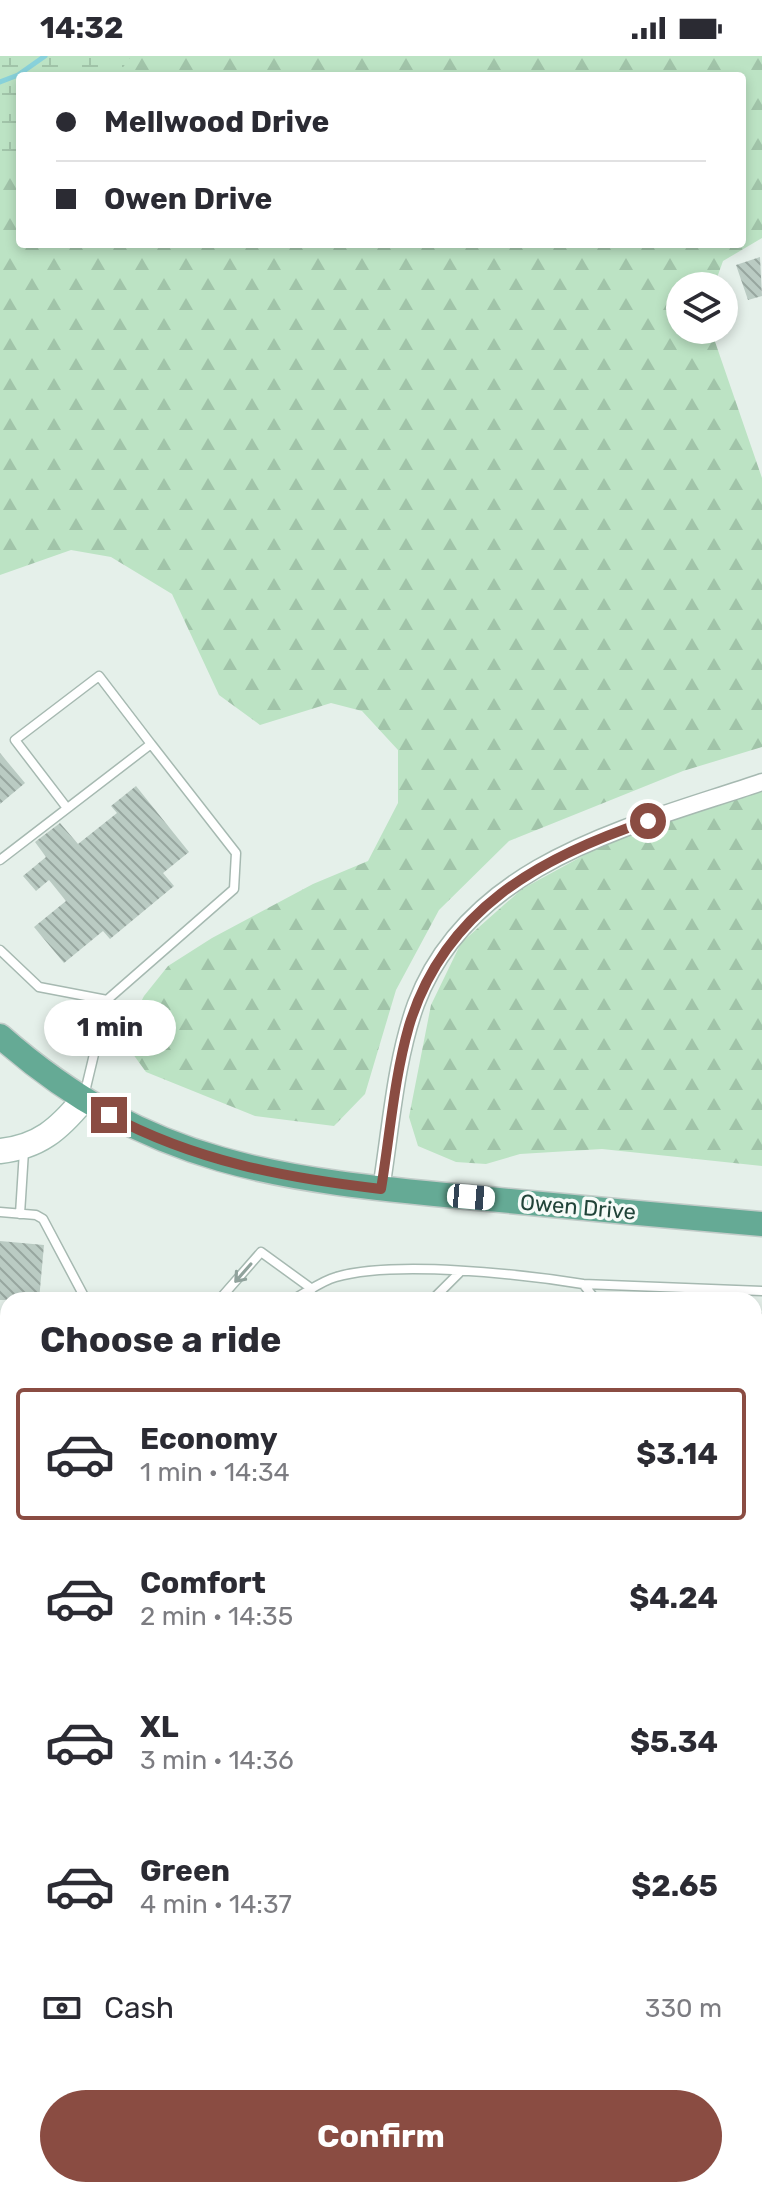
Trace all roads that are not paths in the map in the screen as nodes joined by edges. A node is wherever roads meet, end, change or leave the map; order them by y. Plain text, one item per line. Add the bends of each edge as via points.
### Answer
1 (151, 744) junction
2 (762, 782) edge
3 (67, 808) junction
4 (0, 860) edge
5 (0, 950) edge
6 (107, 1000) junction
7 (0, 1036) edge
8 (83, 1100) junction
9 (12, 1150) edge
10 (381, 1189) junction
11 (0, 1212) edge
12 (20, 1214) junction
13 (762, 1224) edge
14 (459, 1273) junction
15 (583, 1284) junction
16 (312, 1289) junction
17 (762, 1291) edge
18 (82, 1292) edge
19 (226, 1292) edge
20 (307, 1292) edge
21 (440, 1292) edge
22 (590, 1292) edge

1 - 3 lane
1 - 3 lane via 99,676 15,740
1 - 6 lane via 236,853 234,889
2 - 10 street via 581,845 523,877 465,924 435,964 408,1029
3 - 4 lane
5 - 6 lane via 39,987
6 - 8 lane
7 - 8 main road, Owen Drive
8 - 9 street via 62,1126
8 - 10 main road, Owen Drive via 130,1126 220,1162
9 - 12 lane
10 - 13 main road, Owen Drive
11 - 12 lane
12 - 18 lane via 46,1222
14 - 15 lane
14 - 16 lane via 381,1271 335,1277
14 - 21 lane
15 - 17 lane
15 - 22 lane
16 -> 19 lane via 261,1252
16 - 20 lane

